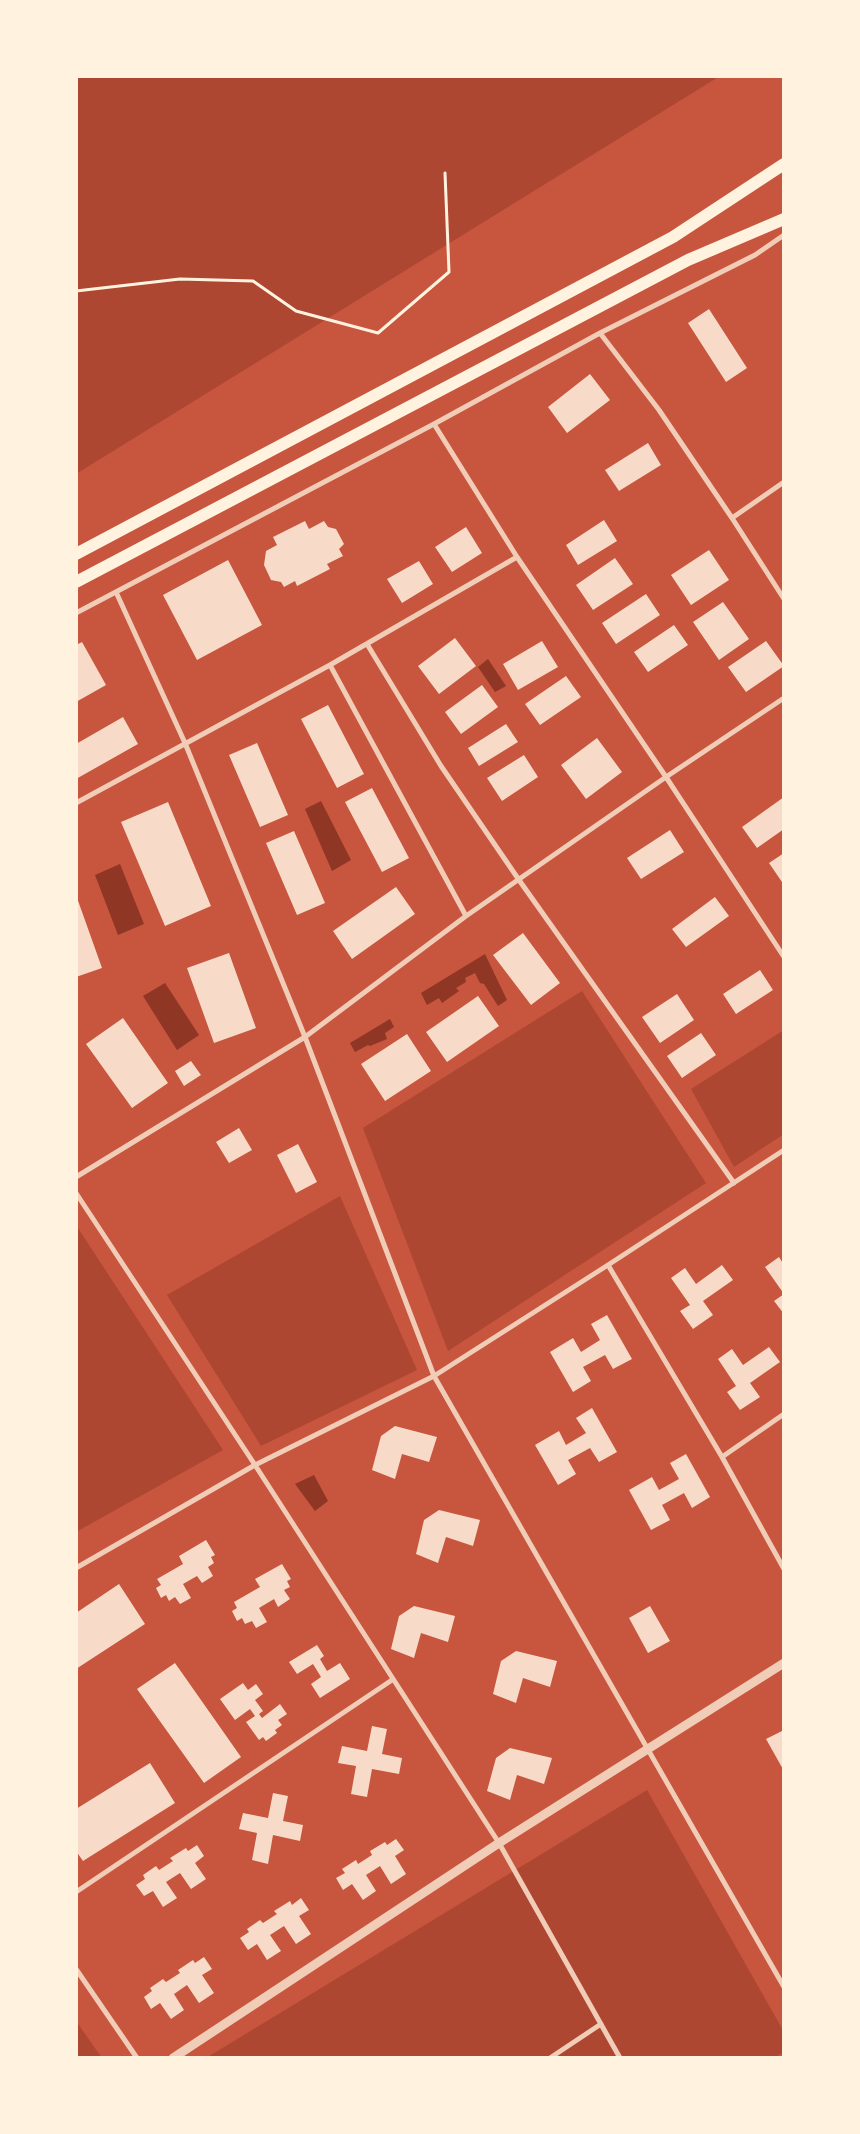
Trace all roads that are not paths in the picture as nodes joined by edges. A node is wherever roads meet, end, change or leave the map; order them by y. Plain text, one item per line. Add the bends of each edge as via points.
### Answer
1 (784, 164) edge
2 (784, 219) edge
3 (784, 235) edge
4 (600, 334) junction
5 (434, 424) junction
6 (784, 482) edge
7 (732, 518) junction
8 (76, 554) edge
9 (517, 558) junction
10 (76, 582) edge
11 (116, 592) junction
12 (784, 599) edge
13 (76, 613) edge
14 (367, 644) junction
15 (330, 665) junction
16 (784, 698) edge
17 (185, 743) junction
18 (666, 777) junction
19 (76, 803) edge
20 (519, 880) junction
21 (466, 916) junction
22 (784, 956) edge
23 (305, 1037) junction
24 (784, 1150) edge
25 (76, 1177) edge
26 (734, 1183) junction
27 (76, 1193) edge
28 (608, 1265) junction
29 (434, 1376) junction
30 (784, 1414) edge
31 (722, 1457) junction
32 (255, 1465) junction
33 (76, 1568) edge
34 (784, 1569) edge
35 (784, 1663) edge
36 (392, 1680) junction
37 (646, 1748) junction
38 (499, 1844) junction
39 (76, 1892) edge
40 (76, 1969) edge
41 (784, 1987) edge
42 (601, 2024) junction
43 (137, 2058) edge
44 (173, 2058) edge
45 (550, 2058) edge
46 (620, 2058) edge

1 - 8 main road via 672,237
2 - 10 main road via 688,260
3 - 4 street via 756,256
4 - 5 street
4 - 7 street via 659,410
5 - 9 street
5 - 11 street
6 - 7 street
7 - 12 street
9 - 14 street
9 - 18 street
11 - 13 street
11 - 17 street
14 - 15 street
14 - 20 street via 441,766
15 - 17 street
15 - 21 street
16 - 18 street
17 - 19 street
17 - 23 street
18 - 20 street
18 - 22 street
20 - 21 street
20 - 26 street
21 - 23 street
23 - 25 street
23 - 29 street
24 - 26 street
26 - 28 street
27 - 32 street
28 - 29 street
28 - 31 street
29 - 32 street
29 - 37 street
30 - 31 street
31 - 34 street
32 - 33 street
32 - 36 street
35 - 37 street
36 - 38 street
36 - 39 street
37 - 38 street
37 - 41 street
38 - 42 street
38 - 44 street
40 - 43 street
42 - 45 street
42 - 46 street

